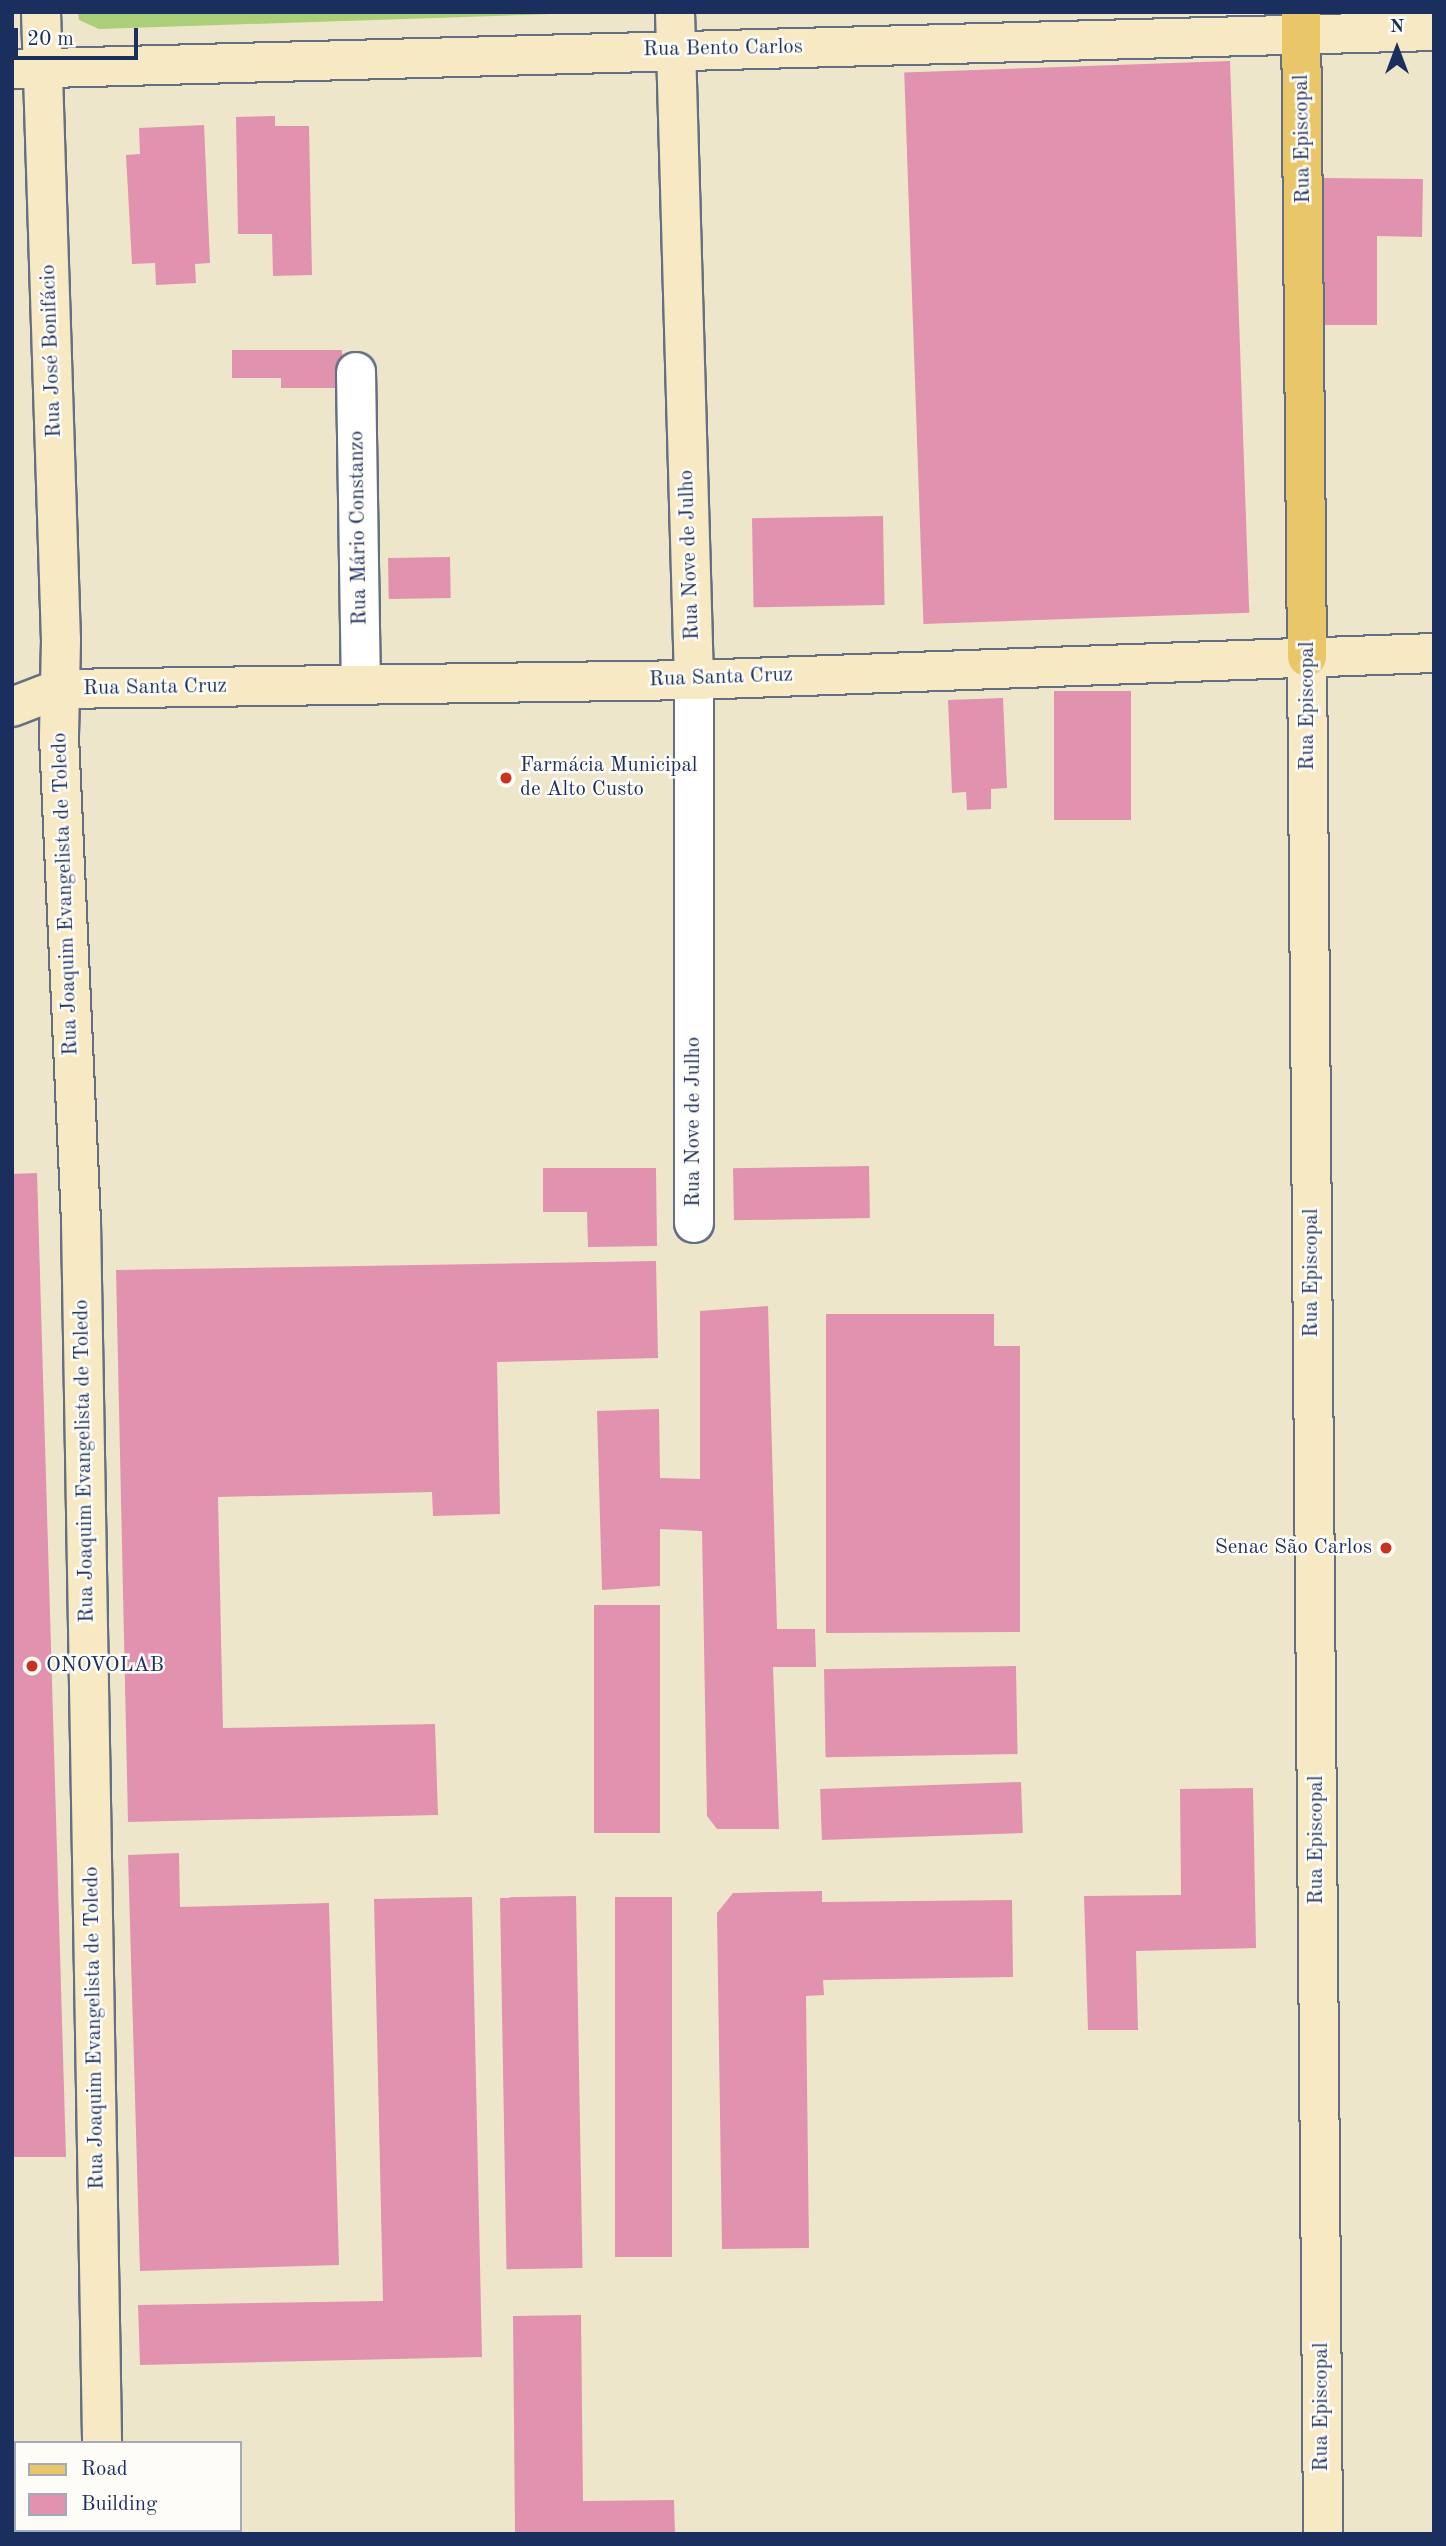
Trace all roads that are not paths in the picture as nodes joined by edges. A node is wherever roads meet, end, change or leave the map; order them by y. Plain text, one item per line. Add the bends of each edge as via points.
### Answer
1 (41, 12) edge
2 (675, 12) edge
3 (1301, 24) edge
4 (1434, 31) edge
5 (676, 50) junction
6 (28, 69) edge
7 (356, 372) dead end
8 (1434, 653) edge
9 (1307, 657) junction
10 (694, 680) junction
11 (362, 684) junction
12 (59, 689) junction
13 (12, 707) edge
14 (694, 1223) dead end
15 (102, 2441) edge
16 (1323, 2534) edge

1 - 6 main road, Rua José Bonifácio
2 - 5 main road, Rua Nove de Julho
3 - 4 main road, Rua Bento Carlos
3 - 5 main road, Rua Bento Carlos
3 - 9 main road, Rua Episcopal
5 - 6 main road, Rua Bento Carlos
5 - 10 main road, Rua Nove de Julho
6 - 12 main road, Rua José Bonifácio
7 - 11 street, Rua Mário Constanzo
8 - 9 main road, Rua Santa Cruz
9 - 10 main road, Rua Santa Cruz
9 - 16 main road, Rua Episcopal
10 - 11 main road, Rua Santa Cruz
10 - 14 street, Rua Nove de Julho
11 - 12 main road, Rua Santa Cruz
12 - 13 main road, Rua Santa Cruz
12 - 15 main road, Rua Joaquim Evangelista de Toledo via 81,1222

